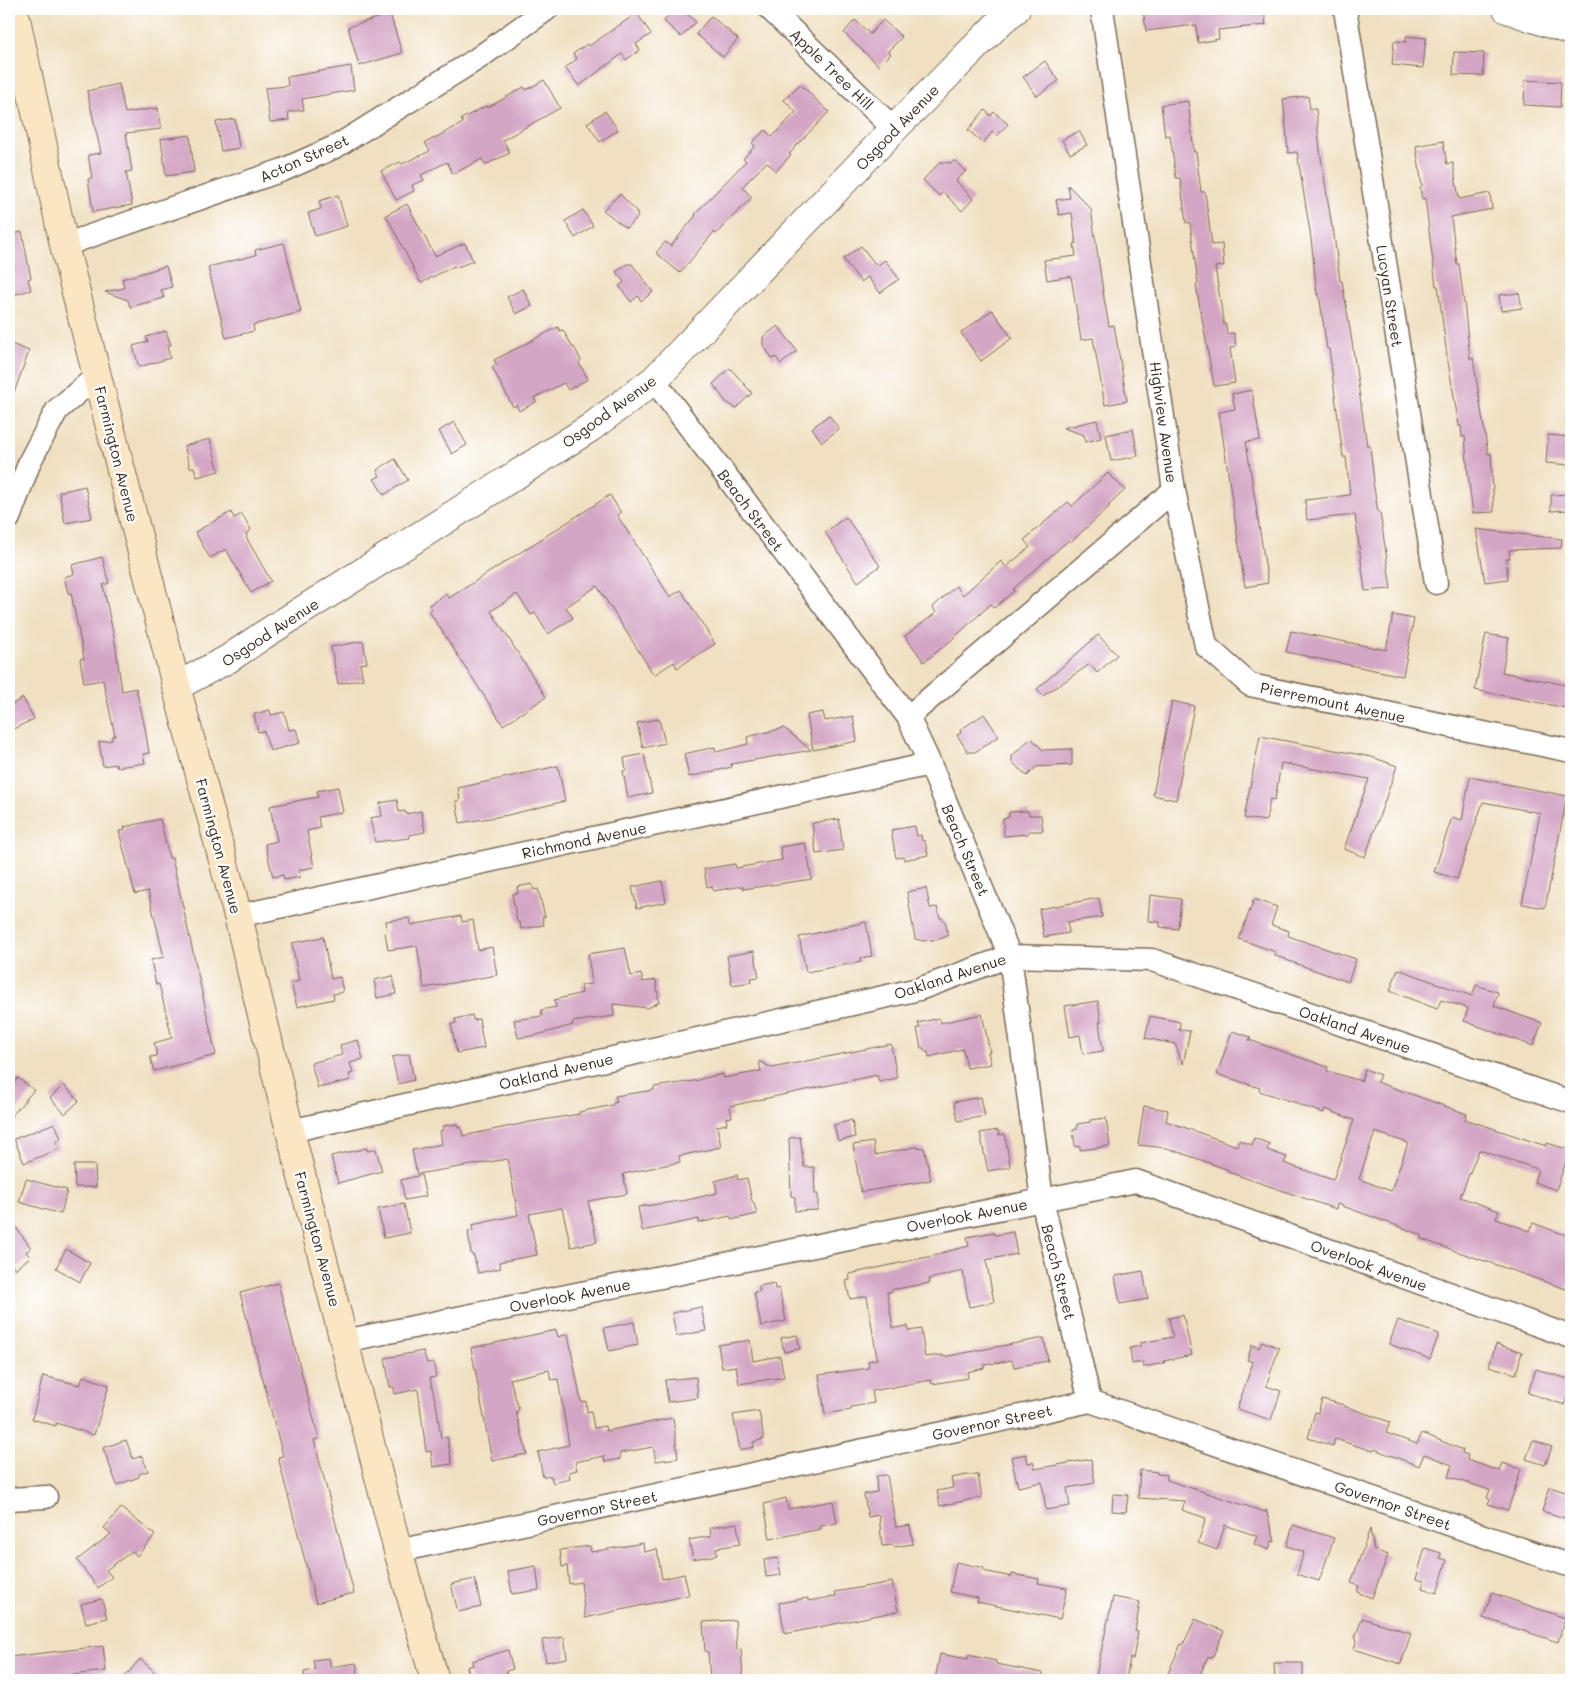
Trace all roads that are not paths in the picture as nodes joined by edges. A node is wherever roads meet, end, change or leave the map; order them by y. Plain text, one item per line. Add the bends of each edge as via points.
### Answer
1 (14, 9) edge
2 (547, 9) edge
3 (770, 9) edge
4 (1016, 9) edge
5 (1102, 9) edge
6 (1345, 9) edge
7 (1507, 9) edge
8 (1571, 31) edge
9 (894, 129) junction
10 (64, 245) junction
11 (97, 376) junction
12 (654, 380) junction
13 (1174, 490) junction
14 (9, 518) edge
15 (1436, 583) dead end
16 (177, 686) junction
17 (908, 717) junction
18 (1571, 751) edge
19 (930, 764) junction
20 (238, 916) junction
21 (1010, 956) junction
22 (1571, 1102) edge
23 (290, 1131) junction
24 (1042, 1200) junction
25 (1571, 1337) edge
26 (344, 1341) junction
27 (1090, 1401) junction
28 (46, 1498) dead end
29 (9, 1499) edge
30 (398, 1551) junction
31 (1571, 1566) edge
32 (435, 1680) edge

1 - 10 main road, Farmington Avenue
2 - 10 street, Acton Street via 477,59 337,146 282,170
3 - 9 street, Apple Tree Hill
4 - 9 street, Osgood Avenue
5 - 13 street, Highview Avenue
6 - 15 street, Lucyan Street
7 - 8 street
9 - 12 street, Osgood Avenue
10 - 11 main road, Farmington Avenue
11 - 14 street via 58,410 30,460
11 - 16 main road, Farmington Avenue
12 - 16 street, Osgood Avenue via 582,433 228,659
12 - 17 street, Beach Street
13 - 17 street, Highview Avenue
13 - 18 street, Pierremount Avenue via 1206,646 1250,685
16 - 20 main road, Farmington Avenue
17 - 19 street, Beach Street
19 - 20 street, Richmond Avenue
19 - 21 street, Beach Street
20 - 23 main road, Farmington Avenue
21 - 22 street, Oakland Avenue via 1152,960
21 - 23 street, Oakland Avenue via 919,988
21 - 24 street, Beach Street
23 - 26 main road, Farmington Avenue
24 - 25 street, Overlook Avenue via 1136,1181
24 - 26 street, Overlook Avenue
24 - 27 street, Beach Street
26 - 30 main road, Farmington Avenue
27 - 30 street, Governor Street
27 - 31 street, Governor Street
28 - 29 street
30 - 32 main road, Farmington Avenue

